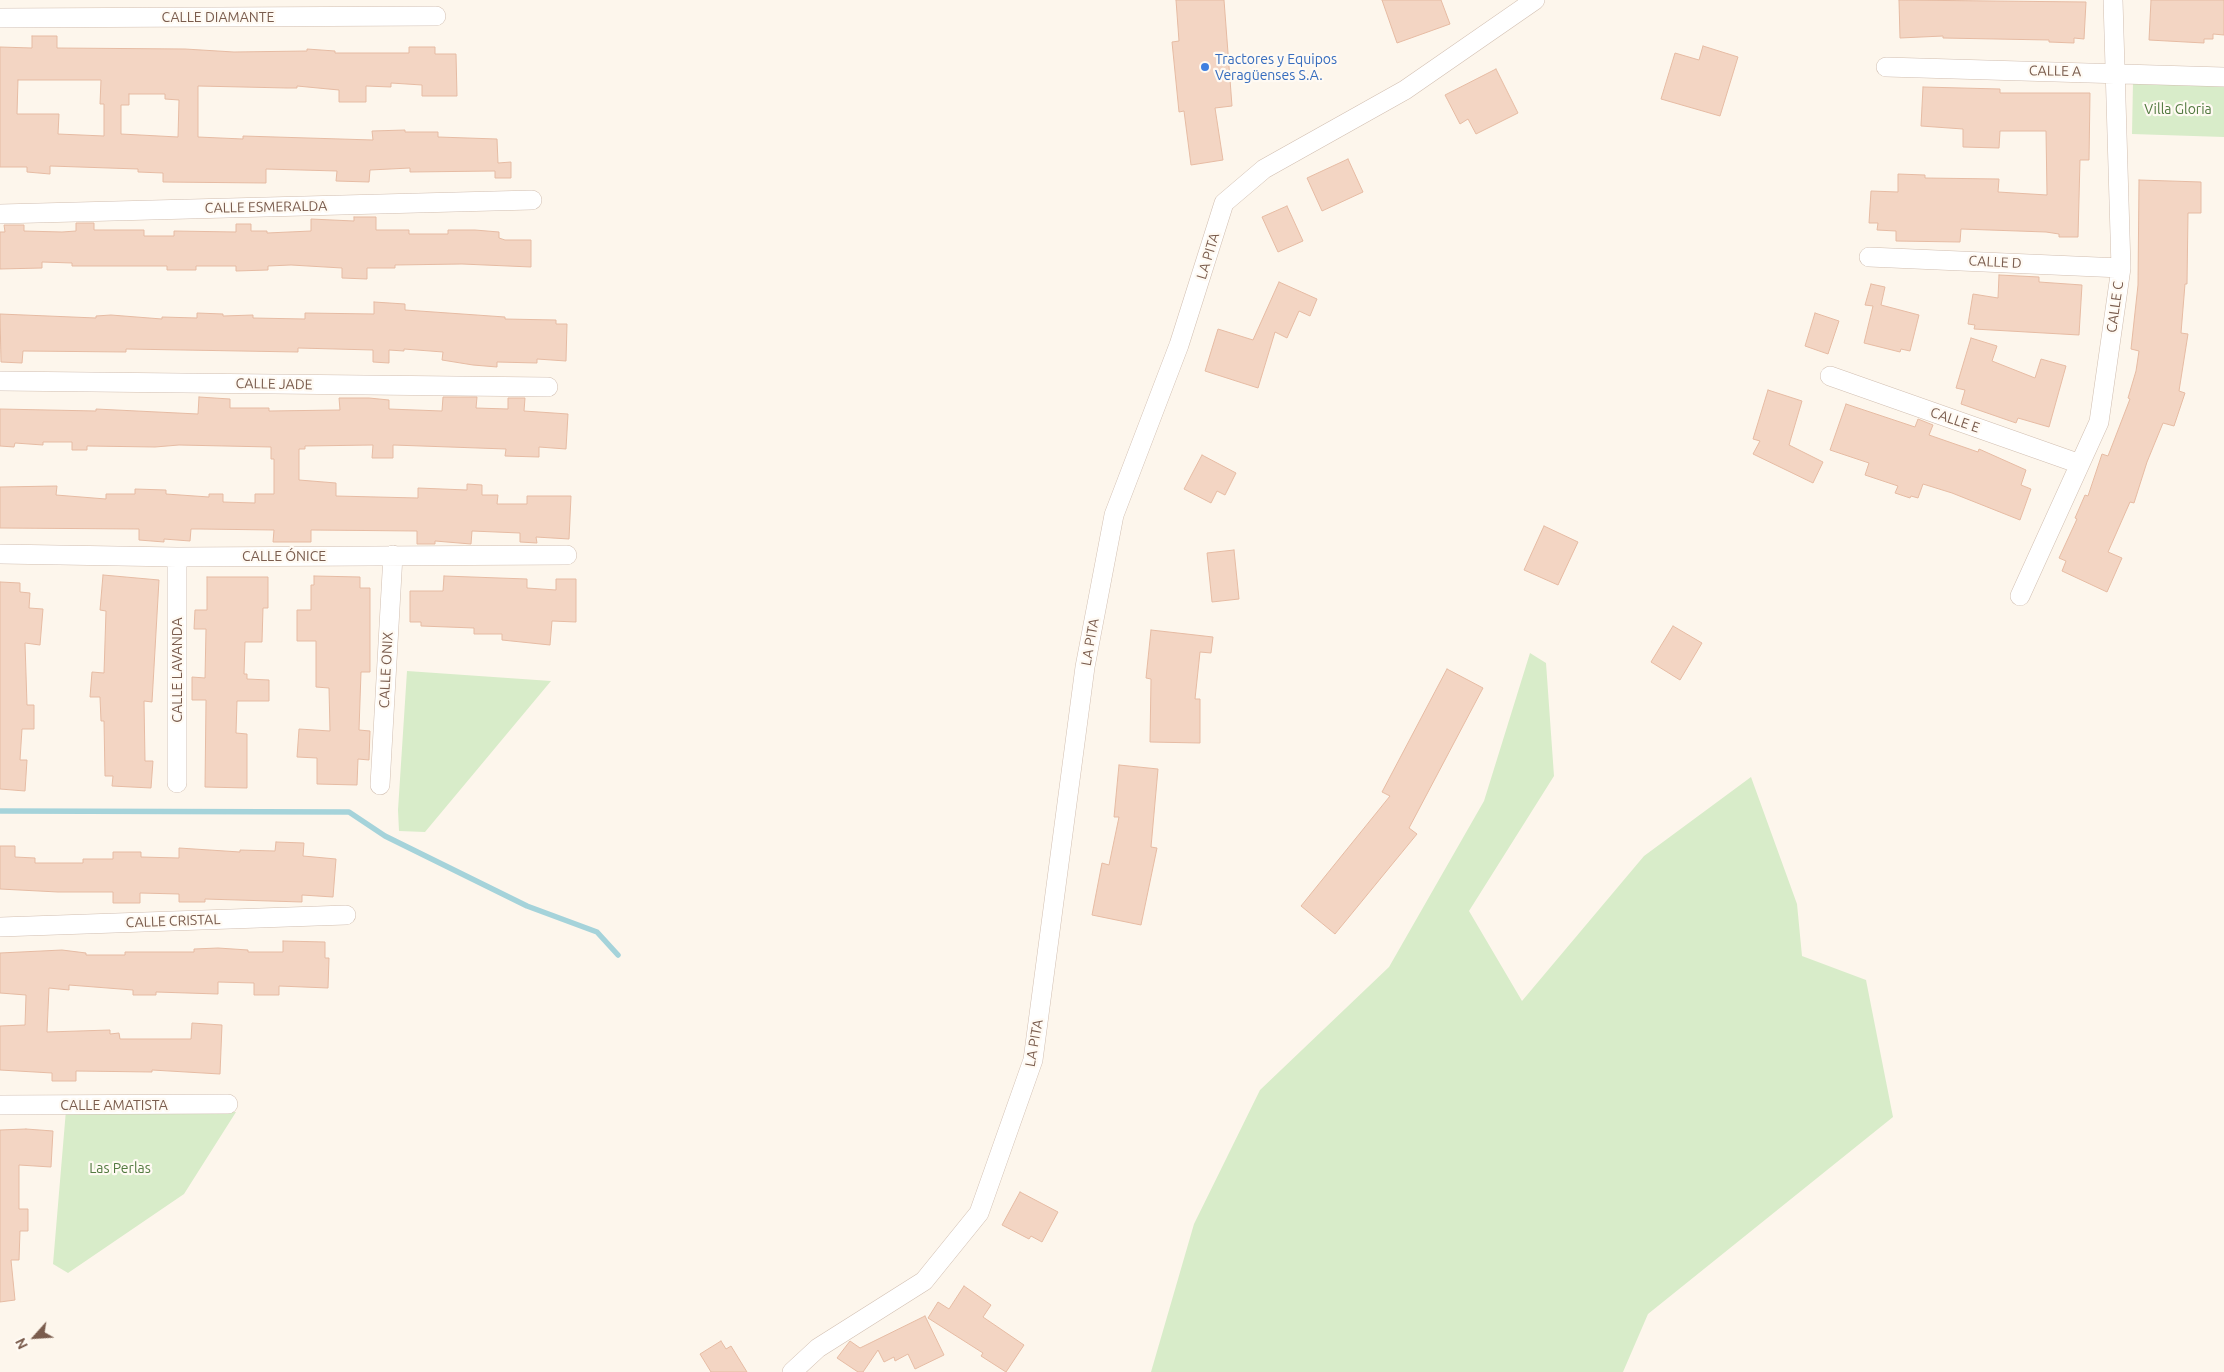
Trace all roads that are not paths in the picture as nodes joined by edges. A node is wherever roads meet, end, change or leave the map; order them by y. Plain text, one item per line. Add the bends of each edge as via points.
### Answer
1 (1535, 0) edge
2 (2113, 0) edge
3 (436, 16) dead end
4 (0, 18) edge
5 (1886, 67) dead end
6 (2115, 72) junction
7 (2224, 77) edge
8 (532, 200) dead end
9 (0, 214) edge
10 (1870, 257) dead end
11 (2121, 268) junction
12 (1830, 376) dead end
13 (0, 381) edge
14 (548, 387) dead end
15 (2080, 464) junction
16 (0, 554) edge
17 (393, 555) junction
18 (567, 555) dead end
19 (177, 556) junction
20 (2020, 596) dead end
21 (177, 783) dead end
22 (380, 785) dead end
23 (346, 915) dead end
24 (0, 927) edge
25 (228, 1104) dead end
26 (0, 1106) edge
27 (818, 1348) junction
28 (792, 1372) edge
29 (808, 1372) edge

1 - 27 street, LA PITA via 1405,90 1264,168 1224,203 1179,346 1114,515 1085,667 1033,1060 979,1213 924,1282
2 - 6 street, CALLE C
3 - 4 street, CALLE DIAMANTE
5 - 6 street, CALLE A
6 - 7 street, CALLE A
6 - 11 street, CALLE C
8 - 9 street, CALLE ESMERALDA
10 - 11 street, CALLE D
11 - 15 street, CALLE C via 2099,422
12 - 15 street, CALLE E
13 - 14 street, CALLE JADE
15 - 20 street, CALLE C
16 - 19 street, CALLE ÓNICE
17 - 18 street, CALLE ÓNICE
17 - 19 street, CALLE ÓNICE
17 - 22 street, CALLE ONIX
19 - 21 street, CALLE LAVANDA
23 - 24 street, CALLE CRISTAL
25 - 26 street, CALLE AMATISTA
27 - 28 street, LA PITA
27 - 29 street

